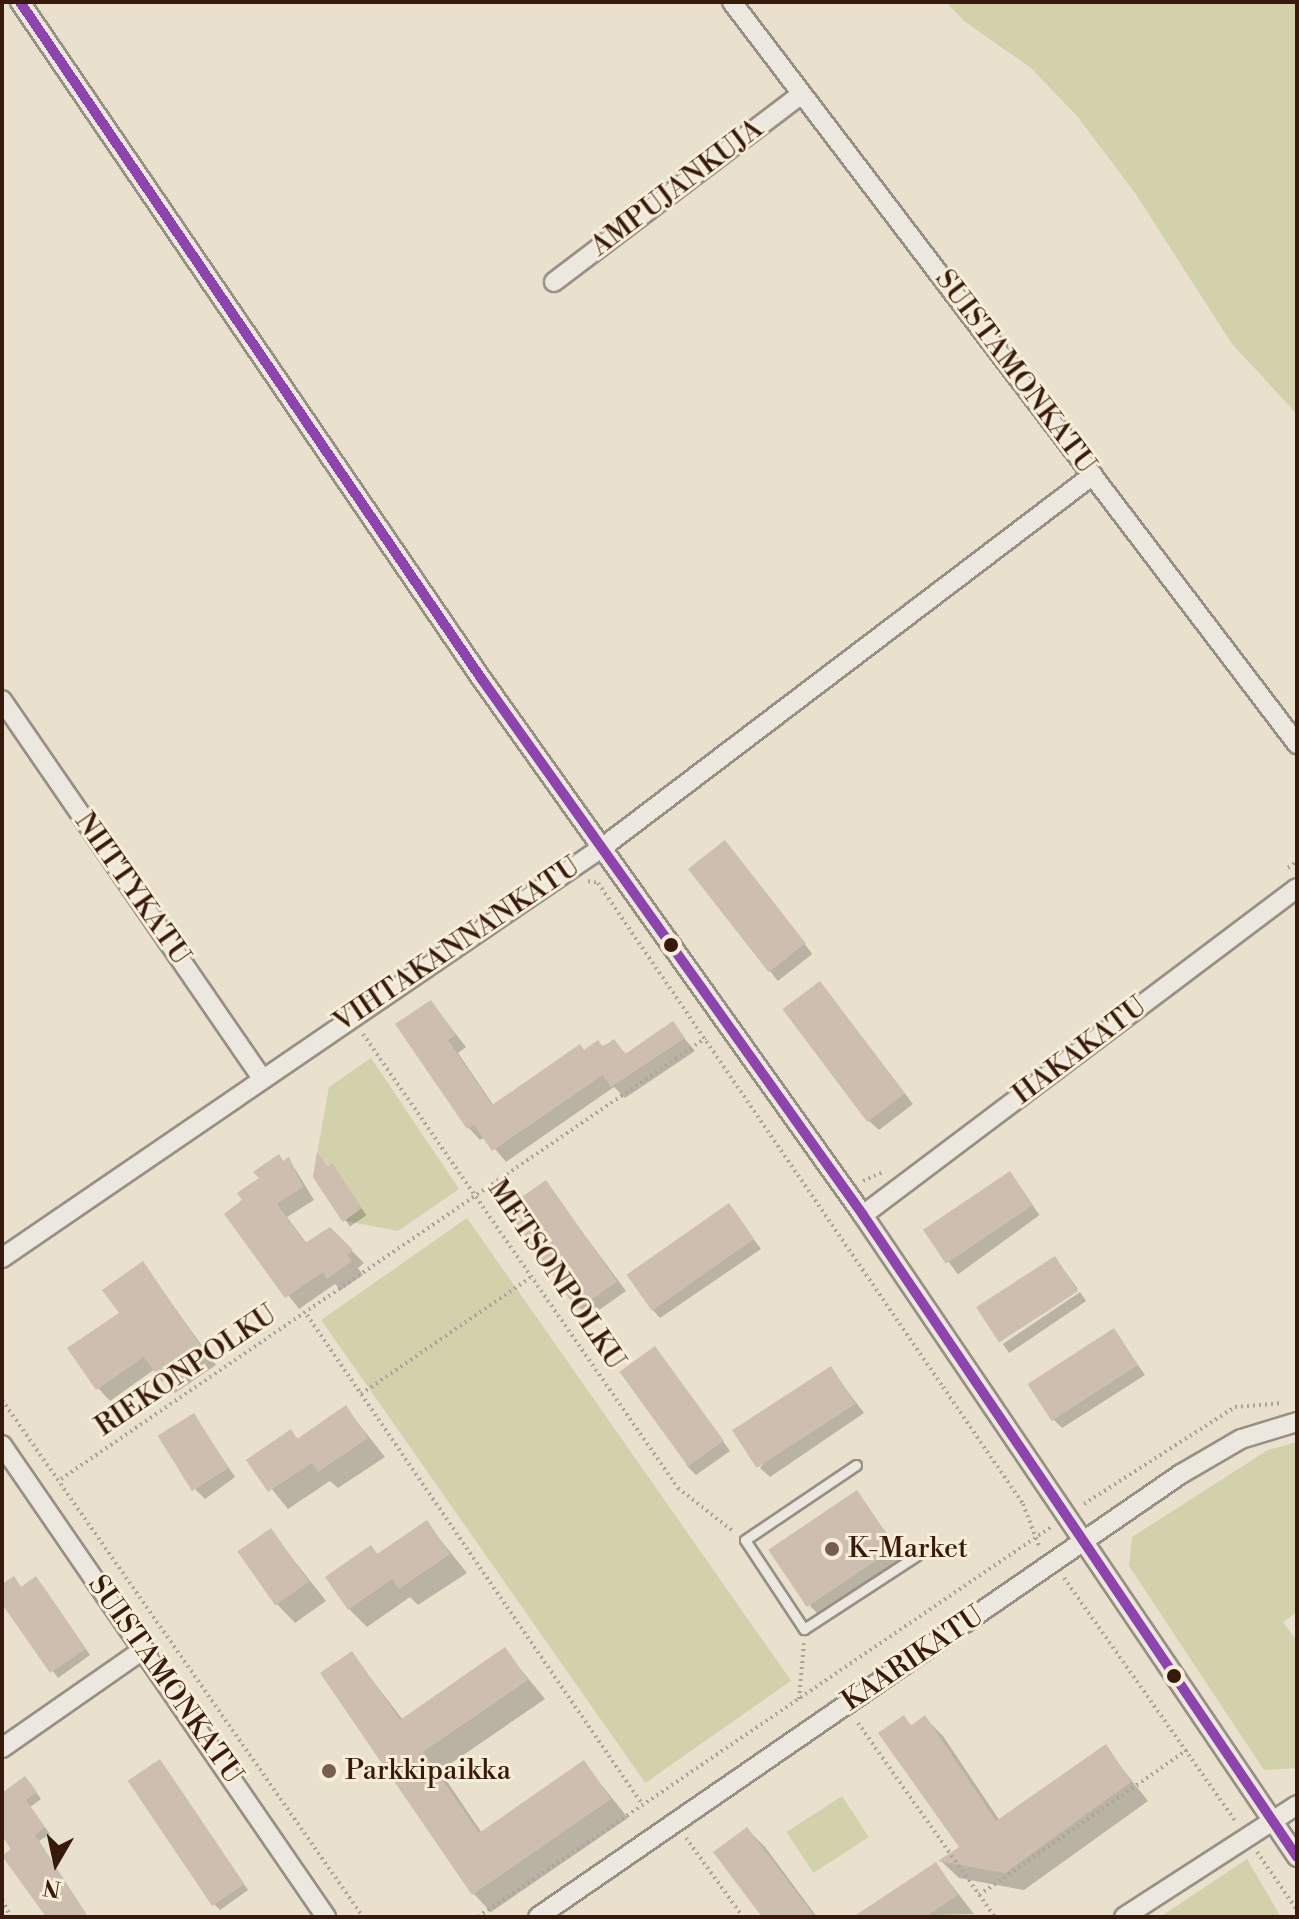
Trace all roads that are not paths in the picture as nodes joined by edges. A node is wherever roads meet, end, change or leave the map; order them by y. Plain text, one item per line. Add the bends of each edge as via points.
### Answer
1 (20, 2) edge
2 (732, 2) edge
3 (802, 94) junction
4 (554, 282) dead end
5 (1093, 475) junction
6 (2, 700) edge
7 (1297, 744) edge
8 (603, 847) junction
9 (1297, 888) edge
10 (262, 1078) junction
11 (863, 1215) junction
12 (2, 1258) edge
13 (1297, 1422) edge
14 (2, 1445) edge
15 (856, 1465) dead end
16 (1083, 1543) junction
17 (916, 1556) dead end
18 (144, 1649) junction
19 (2, 1748) edge
20 (1297, 1805) edge
21 (1273, 1823) junction
22 (1297, 1857) edge
23 (326, 1917) edge
24 (538, 1917) edge
25 (1124, 1917) edge

1 - 8 street
2 - 3 street, SUISTAMONKATU
3 - 4 street, AMPUJANKUJA
3 - 5 street, SUISTAMONKATU
5 - 7 street, SUISTAMONKATU
5 - 8 street, VIHTAKANNANKATU
6 - 10 street, NIITTYKATU
8 - 10 street, VIHTAKANNANKATU
8 - 11 street
9 - 11 street, HAKAKATU
10 - 12 street, VIHTAKANNANKATU
11 - 16 street
13 - 16 street, KAARIKATU via 1265,1429 1219,1451
14 - 18 street, SUISTAMONKATU
15 - 17 lane via 745,1540 804,1629
16 - 21 street
16 - 24 street, KAARIKATU
18 - 19 street
18 - 23 street, SUISTAMONKATU
20 - 21 street
21 - 22 street
21 - 25 street

